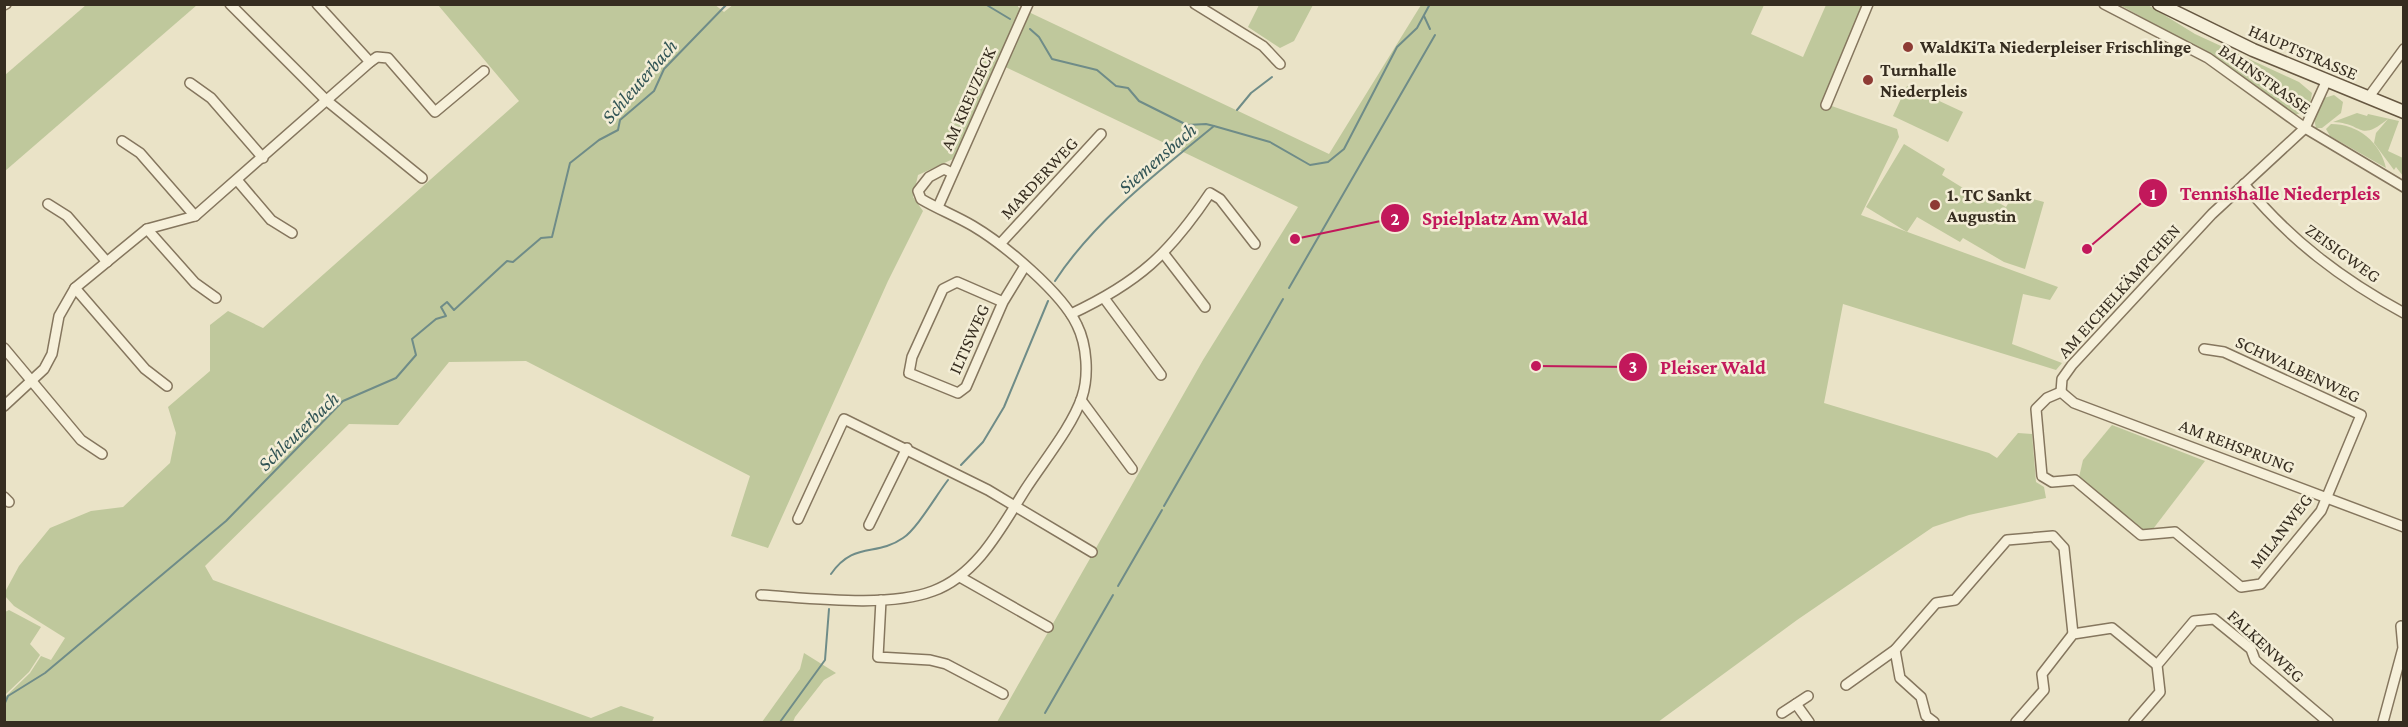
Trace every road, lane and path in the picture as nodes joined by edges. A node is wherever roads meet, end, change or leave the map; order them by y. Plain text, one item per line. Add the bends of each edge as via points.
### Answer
1 (230, 4) edge
2 (316, 4) edge
3 (1028, 4) edge
4 (1195, 4) edge
5 (1868, 4) edge
6 (2104, 4) edge
7 (2159, 4) edge
8 (2403, 49) edge
9 (370, 62) junction
10 (1280, 64) dead end
11 (484, 71) dead end
12 (2326, 82) junction
13 (190, 83) dead end
14 (2368, 98) junction
15 (326, 100) junction
16 (1826, 105) dead end
17 (2403, 112) edge
18 (2305, 128) junction
19 (1101, 134) dead end
20 (122, 141) dead end
21 (263, 158) junction
22 (952, 173) junction
23 (422, 178) dead end
24 (237, 180) junction
25 (2244, 184) junction
26 (2403, 187) edge
27 (48, 204) dead end
28 (938, 207) junction
29 (195, 216) junction
30 (147, 229) junction
31 (292, 233) dead end
32 (1000, 244) junction
33 (1255, 244) dead end
34 (1164, 254) junction
35 (107, 261) junction
36 (1025, 266) junction
37 (75, 288) junction
38 (216, 298) dead end
39 (1104, 298) junction
40 (1003, 302) junction
41 (1205, 307) dead end
42 (2403, 313) edge
43 (1071, 314) junction
44 (4, 348) edge
45 (2204, 349) dead end
46 (1161, 375) dead end
47 (32, 383) junction
48 (167, 386) dead end
49 (2061, 393) junction
50 (1081, 400) junction
51 (4, 406) edge
52 (907, 448) junction
53 (102, 454) dead end
54 (1132, 469) dead end
55 (2327, 498) junction
56 (1014, 507) junction
57 (798, 519) dead end
58 (869, 525) dead end
59 (2403, 527) edge
60 (1092, 552) dead end
61 (960, 577) junction
62 (761, 595) dead end
63 (881, 600) junction
64 (2401, 626) dead end
65 (1048, 627) dead end
66 (2073, 634) junction
67 (1895, 650) junction
68 (2157, 665) junction
69 (1846, 685) dead end
70 (1003, 694) dead end
71 (1808, 696) dead end
72 (1796, 704) junction
73 (1782, 713) dead end
74 (1809, 723) edge
75 (1934, 723) edge
76 (2016, 723) edge
77 (2134, 723) edge
78 (2328, 723) edge
79 (2384, 723) edge

1 - 15 street
2 - 9 street
3 - 22 street, AM KREUZECK
4 - 10 street via 1263,46
5 - 16 street
6 - 18 street, BAHNSTRASSE via 2208,58
7 - 12 main road, HAUPTSTRASSE
8 - 14 street
9 - 11 street via 377,57 388,58 435,112
9 - 15 street
12 - 14 main road, HAUPTSTRASSE
12 - 18 street, AM EICHELKÄMPCHEN
13 - 21 street via 211,98
14 - 17 main road, HAUPTSTRASSE
15 - 21 street
15 - 23 street
18 - 25 street, AM EICHELKÄMPCHEN
18 - 26 street, BAHNSTRASSE
19 - 32 street, MARDERWEG
20 - 29 street via 140,153
21 - 24 street
22 - 28 street, AM KREUZECK
22 - 28 street via 944,169 918,191 921,199
24 - 29 street
24 - 31 street via 271,220
25 - 42 street, ZEISIGWEG via 2267,212 2319,260
25 - 49 street, AM EICHELKÄMPCHEN via 2072,365 2062,379
27 - 35 street via 67,216
28 - 32 street
29 - 30 street
30 - 35 street
30 - 38 street via 195,283
32 - 36 street
33 - 34 street via 1210,193
34 - 39 street
34 - 41 street
35 - 37 street
36 - 40 street, ILTISWEG
36 - 43 street
37 - 47 street via 59,316 52,354
37 - 48 street via 145,369
39 - 43 street
39 - 46 street
40 - 40 street, ILTISWEG via 966,387 958,393 909,373 912,357 943,289 957,282
43 - 50 street via 1085,353
44 - 47 street
45 - 55 street, SCHWALBENWEG via 2224,352 2361,416
47 - 51 street
47 - 53 street via 81,440
49 - 55 street, AM REHSPRUNG via 2074,403
49 - 55 street, MILANWEG via 2047,398 2036,409 2042,476 2052,482 2075,480 2141,535 2175,532 2241,587 2261,584 2321,511
50 - 54 street
50 - 56 street
52 - 56 street
52 - 57 street via 844,418
52 - 58 street
55 - 59 street, AM REHSPRUNG
56 - 60 street
56 - 61 street via 980,557
61 - 63 street via 931,592
61 - 65 street
62 - 63 street
63 - 70 street via 878,657 946,664
64 - 79 street via 2403,648
66 - 67 street via 2064,548 2053,536 2007,540 1955,600 1936,603
66 - 68 street via 2112,628
66 - 76 street via 2042,674 2043,690
67 - 69 street
67 - 75 street via 1900,678 1921,697 1926,716
68 - 77 street via 2160,692
68 - 78 street, FALKENWEG via 2194,621 2214,619
71 - 72 street
72 - 73 street
72 - 74 street

